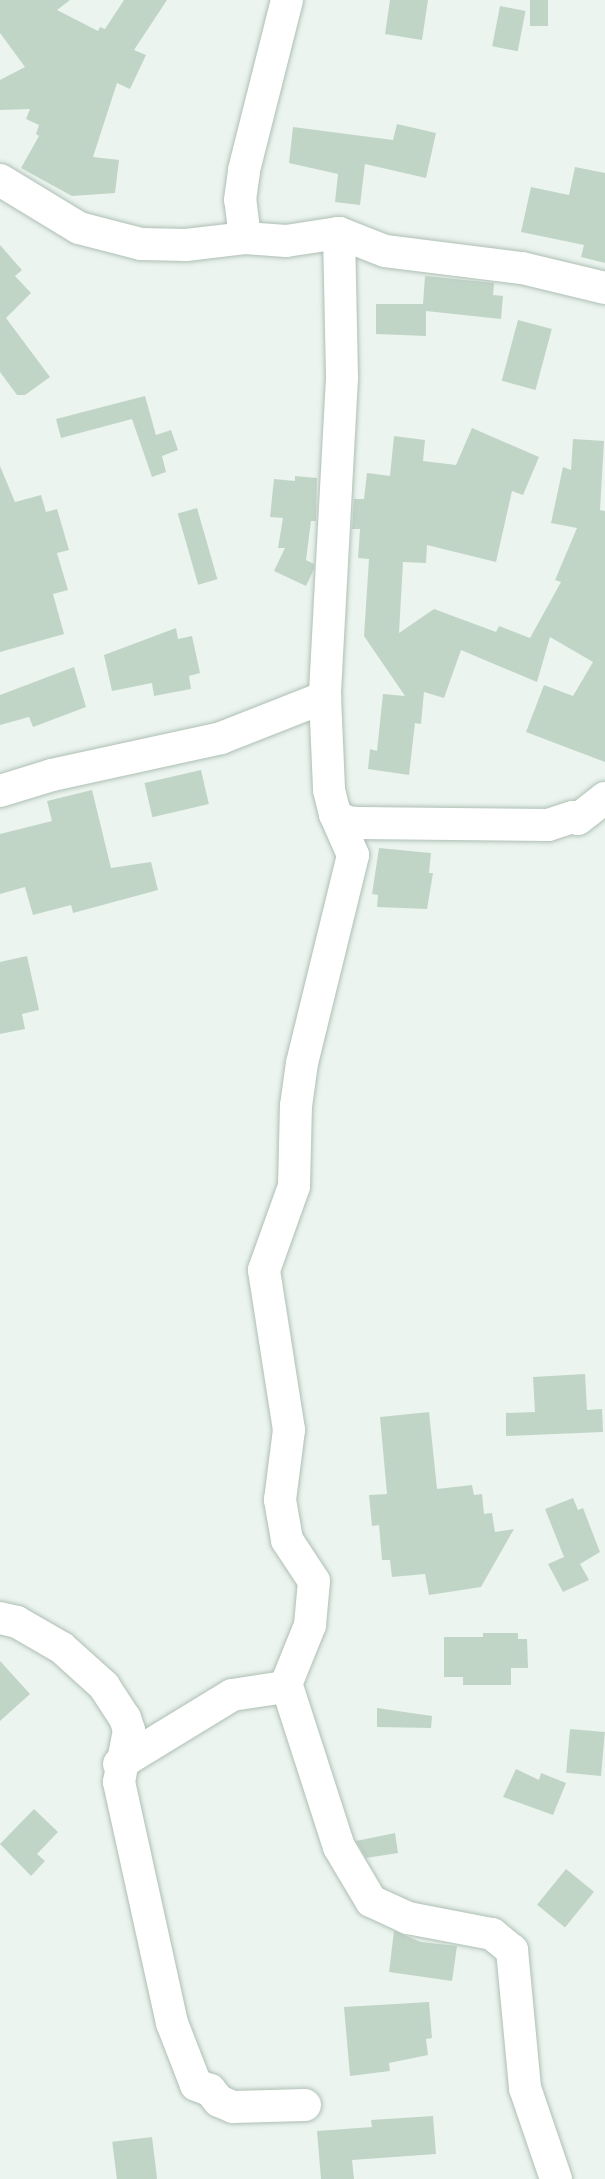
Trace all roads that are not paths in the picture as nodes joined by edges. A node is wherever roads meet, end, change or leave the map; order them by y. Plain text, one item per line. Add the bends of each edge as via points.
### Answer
1 (287, 0) edge
2 (0, 180) edge
3 (339, 233) junction
4 (245, 238) junction
5 (605, 288) edge
6 (325, 697) junction
7 (0, 791) edge
8 (605, 798) edge
9 (335, 814) junction
10 (0, 1618) edge
11 (287, 1686) junction
12 (119, 1764) junction
13 (305, 2105) dead end
14 (556, 2179) edge

1 - 4 street via 244,170 240,200
2 - 4 street via 79,228 106,237 141,244 186,245
3 - 4 street via 286,241
3 - 5 street via 385,251 522,268
3 - 6 street via 342,378
6 - 7 street via 221,738 52,775
6 - 9 street via 329,790
8 - 9 street via 578,819 548,825 358,823 346,822
9 - 11 street via 353,855 302,1063 296,1106 294,1186 264,1270 289,1431 280,1500 287,1540 314,1581 310,1624
10 - 12 street via 17,1622 62,1648 104,1686 129,1730
11 - 12 street via 232,1695
11 - 14 street via 339,1847 371,1901 385,1911 408,1918 492,1934 512,1950 525,2088
12 - 13 street via 119,1782 164,1990 196,2085 233,2107

